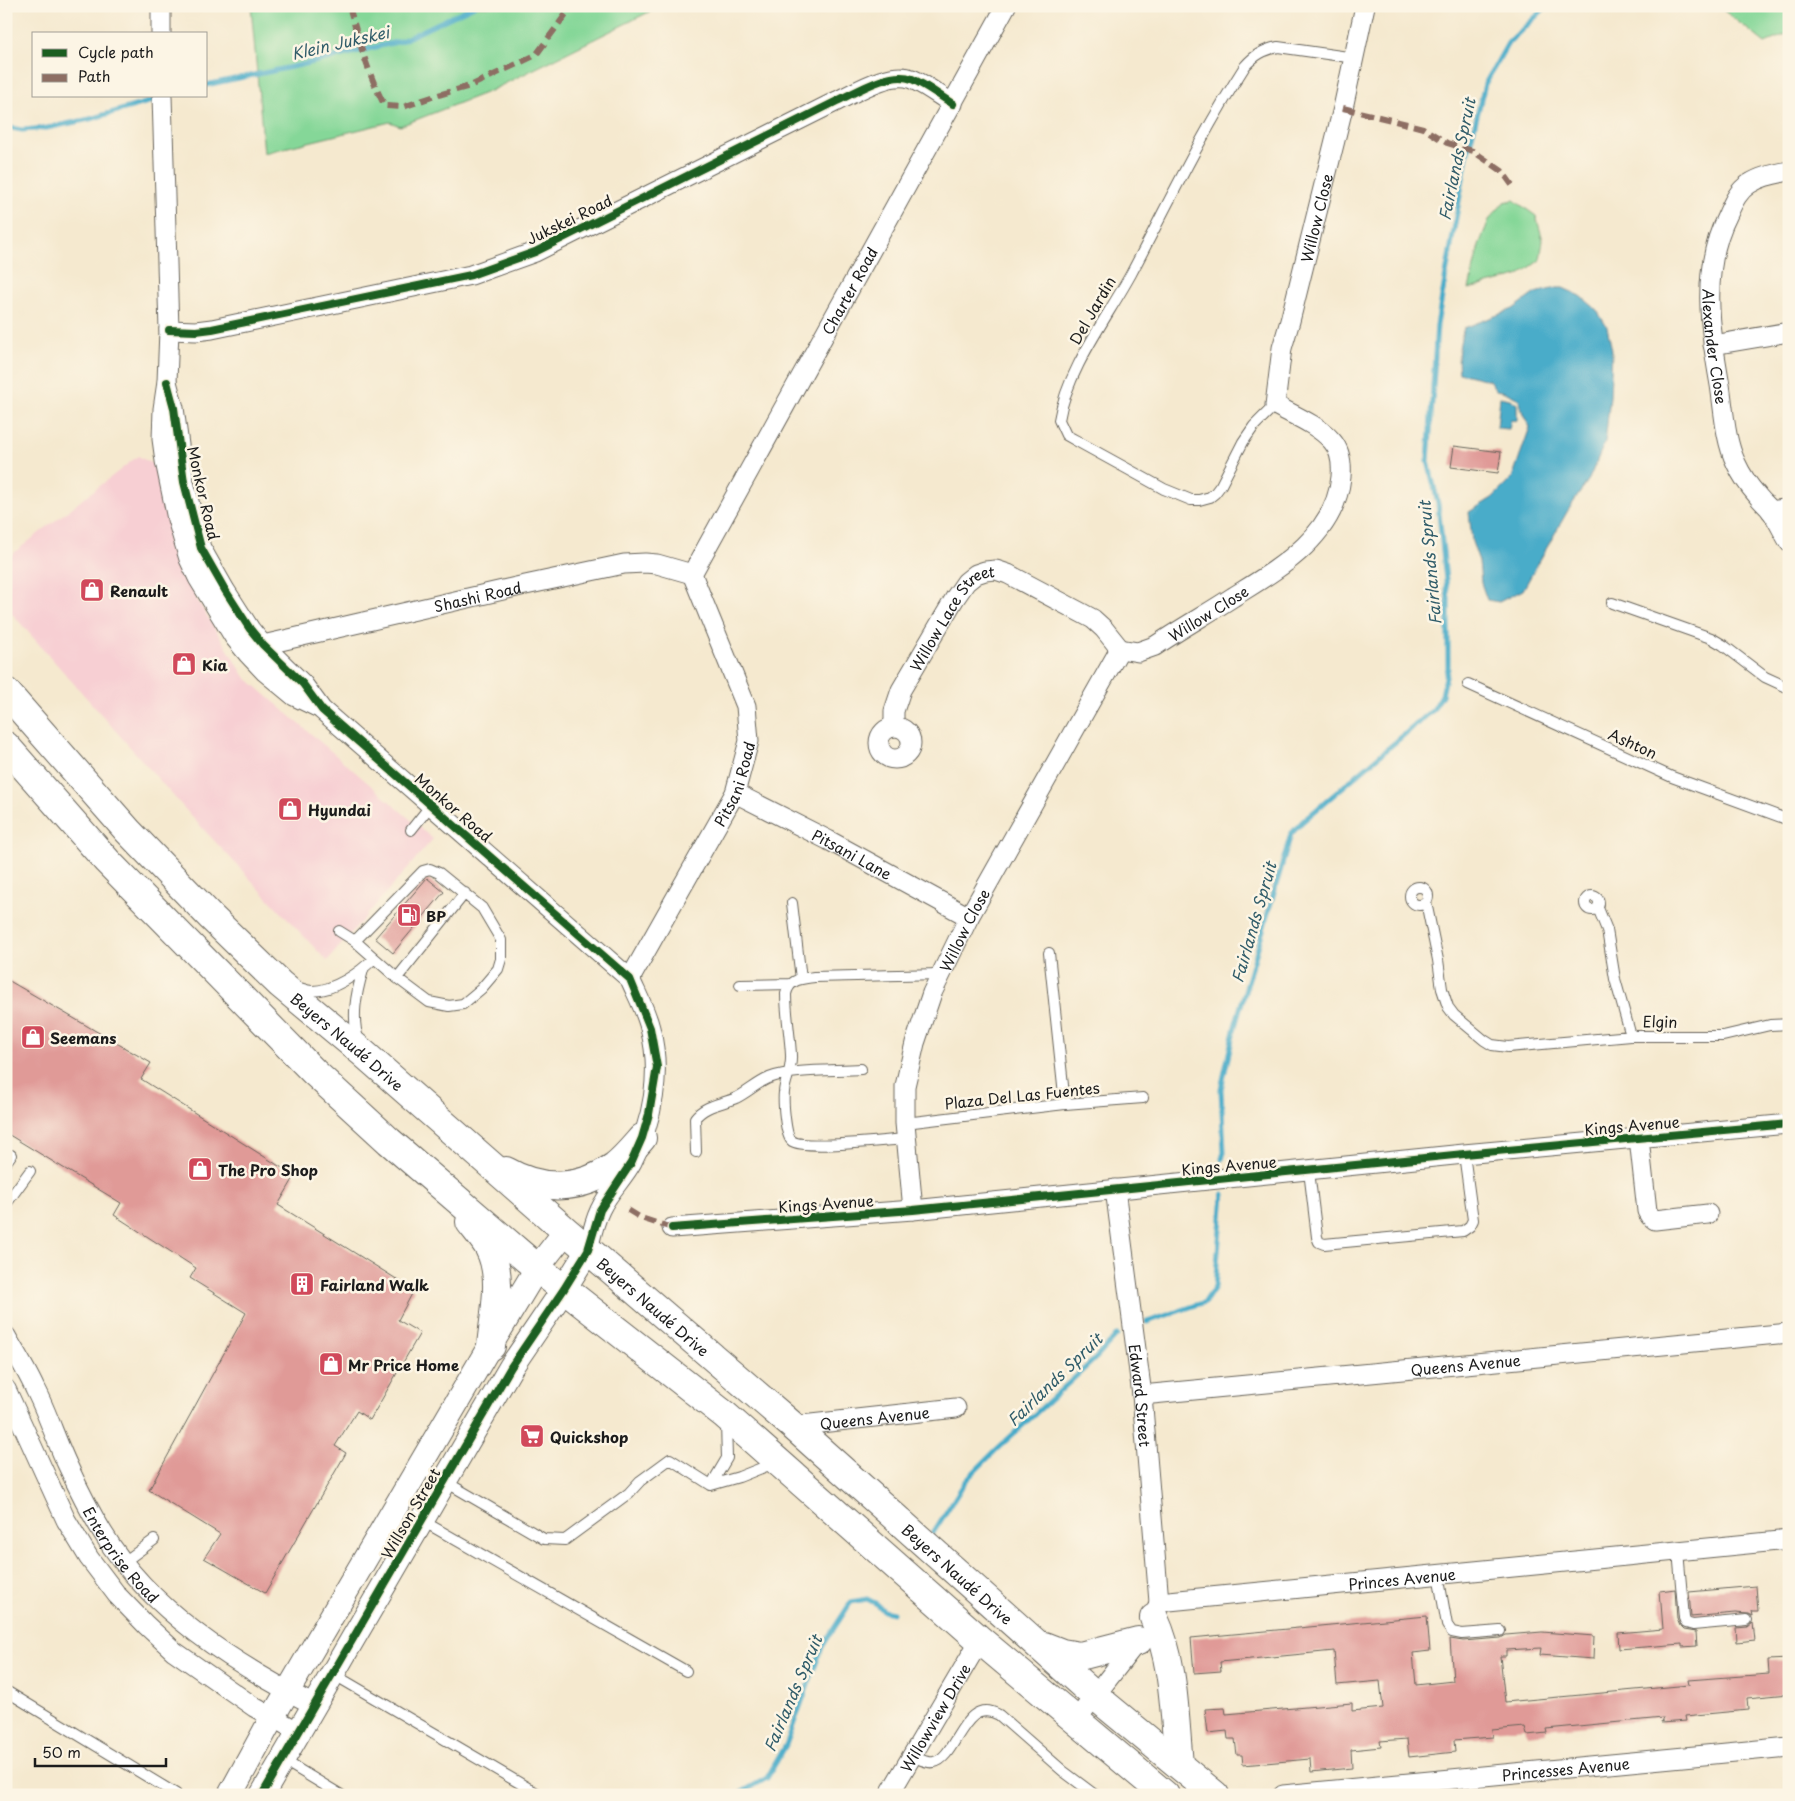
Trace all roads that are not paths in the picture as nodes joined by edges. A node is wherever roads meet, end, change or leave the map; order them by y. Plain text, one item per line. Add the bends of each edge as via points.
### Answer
1 (161, 6) edge
2 (1006, 6) edge
3 (1365, 6) edge
4 (161, 32) edge
5 (1355, 58) junction
6 (162, 98) edge
7 (953, 104) junction
8 (1789, 171) edge
9 (169, 330) junction
10 (1789, 332) edge
11 (1713, 345) junction
12 (168, 382) junction
13 (1275, 405) junction
14 (1780, 509) edge
15 (1789, 542) edge
16 (692, 574) junction
17 (1612, 603) dead end
18 (263, 646) junction
19 (1120, 649) junction
20 (1468, 684) dead end
21 (1789, 688) edge
22 (6, 692) edge
23 (322, 710) junction
24 (894, 727) dead end
25 (6, 746) edge
26 (735, 793) junction
27 (431, 805) junction
28 (1789, 820) edge
29 (411, 830) dead end
30 (465, 893) junction
31 (1426, 902) dead end
32 (792, 903) dead end
33 (1598, 908) dead end
34 (969, 917) junction
35 (339, 931) dead end
36 (356, 941) junction
37 (1049, 953) dead end
38 (374, 958) junction
39 (363, 970) junction
40 (940, 974) junction
41 (397, 978) junction
42 (630, 979) junction
43 (801, 979) junction
44 (280, 984) junction
45 (790, 984) junction
46 (740, 985) dead end
47 (1789, 1024) edge
48 (1631, 1036) junction
49 (363, 1053) junction
50 (861, 1069) dead end
51 (790, 1074) junction
52 (1143, 1098) dead end
53 (1065, 1104) junction
54 (1789, 1124) edge
55 (906, 1131) junction
56 (642, 1138) junction
57 (1639, 1138) junction
58 (389, 1140) junction
59 (696, 1152) dead end
60 (1464, 1154) junction
61 (485, 1160) junction
62 (30, 1171) dead end
63 (1309, 1171) junction
64 (1115, 1190) junction
65 (6, 1204) edge
66 (600, 1210) junction
67 (913, 1210) junction
68 (1708, 1214) dead end
69 (672, 1228) dead end
70 (566, 1231) junction
71 (588, 1250) junction
72 (537, 1268) junction
73 (564, 1289) junction
74 (1789, 1332) edge
75 (6, 1336) edge
76 (491, 1346) junction
77 (6, 1389) edge
78 (1142, 1395) junction
79 (956, 1408) dead end
80 (725, 1415) junction
81 (793, 1426) junction
82 (778, 1461) junction
83 (420, 1467) junction
84 (444, 1482) junction
85 (711, 1485) junction
86 (422, 1520) junction
87 (154, 1540) dead end
88 (1789, 1540) edge
89 (1678, 1551) junction
90 (124, 1562) junction
91 (1438, 1574) junction
92 (1157, 1610) junction
93 (1747, 1620) dead end
94 (1500, 1631) dead end
95 (980, 1640) junction
96 (1036, 1642) junction
97 (1138, 1642) junction
98 (686, 1671) dead end
99 (333, 1674) junction
100 (6, 1690) edge
101 (288, 1692) junction
102 (1095, 1696) junction
103 (314, 1705) junction
104 (272, 1718) junction
105 (1076, 1720) junction
106 (300, 1732) junction
107 (1789, 1747) edge
108 (912, 1756) junction
109 (283, 1760) junction
110 (1180, 1764) junction
111 (176, 1794) edge
112 (230, 1795) edge
113 (262, 1795) edge
114 (341, 1795) edge
115 (540, 1795) edge
116 (888, 1795) edge
117 (1095, 1795) edge
118 (1165, 1795) edge
119 (1215, 1795) edge
120 (1282, 1795) edge

1 - 4 street
2 - 7 street, Charter Road
3 - 5 street, Willow Close
5 - 13 street, Willow Close via 1282,348
5 - 13 lane, Del Jardin via 1278,47 1255,55 1245,66 1078,365 1059,420 1066,435 1074,440 1164,489 1199,500 1210,498 1215,493 1243,442
6 - 9 street, Monkor Road
7 - 9 street, Jukskei Road via 911,79 883,80 535,252 492,269 212,329
7 - 16 street, Charter Road
8 - 11 street, Alexander Close via 1764,176 1748,184 1736,197 1724,221 1715,247 1710,278
9 - 12 street, Monkor Road
10 - 11 street
11 - 14 street, Alexander Close via 1729,444 1736,463 1756,494
12 - 18 street, Monkor Road via 184,482 201,548
12 - 23 street, Monkor Road via 163,409 165,461 181,537 198,578 248,654 294,696
13 - 19 street, Willow Close via 1324,432 1334,442 1340,456 1340,486 1322,526 1278,569 1155,646 1138,652
14 - 15 street, Alexander Close
16 - 18 street, Shashi Road via 657,564 624,564
16 - 26 street, Pitsani Road via 746,706 748,741
17 - 21 lane via 1711,638 1765,677
18 - 23 street, Monkor Road via 303,684
19 - 24 street, Willow Lace Street via 1093,619 1008,574 996,570 976,574 955,598 900,690 894,711
19 - 34 street, Willow Close
20 - 28 lane, Ashton via 1672,776
22 - 44 main road, Beyers Naudé Drive via 128,831
23 - 27 street, Monkor Road
25 - 58 main road via 107,861 314,1072
26 - 34 street, Pitsani Lane
26 - 42 street, Pitsani Road
27 - 29 lane
27 - 42 street, Monkor Road
30 - 36 lane via 438,873 430,869 422,871
30 - 41 lane
30 - 41 lane via 482,908 501,940 498,969 463,1004 449,1006 429,1002
31 - 48 lane via 1444,999 1454,1015 1484,1040 1492,1045 1508,1047
32 - 43 lane
33 - 48 lane, Elgin via 1607,930 1615,979
34 - 40 street, Willow Close
35 - 36 lane
36 - 38 lane
37 - 53 lane
38 - 39 lane
38 - 41 lane
39 - 44 lane via 327,988 311,991
39 - 49 lane via 354,1014
40 - 43 lane
40 - 55 street, Willow Close via 908,1068
42 - 56 street, Monkor Road via 650,1028 656,1067
43 - 45 lane
44 - 49 main road, Beyers Naudé Drive
45 - 46 lane
45 - 51 lane via 786,994
47 - 48 lane, Elgin via 1723,1036
49 - 61 main road, Beyers Naudé Drive
50 - 51 lane
51 - 55 lane, Plaza Del Las Fuentes via 784,1095 786,1126 791,1140 816,1144
51 - 59 lane via 767,1079 736,1098 699,1114 695,1118
52 - 53 lane, Plaza Del Las Fuentes
53 - 55 lane, Plaza Del Las Fuentes
54 - 57 street, Kings Avenue
55 - 67 street, Willow Close
56 - 61 main road via 616,1165 589,1181 574,1185 530,1181
56 - 66 street, Monkor Road via 631,1163
57 - 60 street, Kings Avenue
57 - 68 street via 1650,1216 1655,1220
58 - 72 main road
58 - 76 main road via 469,1222 488,1247 495,1264 497,1282
60 - 63 street, Kings Avenue
60 - 63 lane via 1473,1220 1463,1231 1324,1244 1317,1237
61 - 70 main road, Beyers Naudé Drive
62 - 65 lane
63 - 64 street, Kings Avenue
64 - 67 street, Kings Avenue
64 - 78 street, Edward Street
66 - 70 street, Monkor Road
66 - 71 street, Monkor Road
67 - 69 street, Kings Avenue
70 - 71 main road, Beyers Naudé Drive
70 - 72 street, Willson Street
71 - 73 street, Willson Street
71 - 81 main road, Beyers Naudé Drive
72 - 73 main road
72 - 76 street, Willson Street
73 - 80 main road
73 - 84 street, Willson Street via 511,1367
74 - 78 street, Queens Avenue
75 - 90 street, Enterprise Road via 36,1389 68,1467 103,1534
76 - 83 street, Willson Street
77 - 104 street, Enterprise Road via 66,1520 117,1595 174,1651
78 - 92 street, Edward Street
79 - 81 street, Queens Avenue
80 - 82 main road
80 - 85 lane via 728,1458
81 - 96 main road, Beyers Naudé Drive
82 - 85 lane
82 - 95 main road
83 - 84 lane
83 - 101 street, Willson Street
84 - 85 lane via 544,1539 565,1540 670,1459
84 - 86 street, Willson Street
86 - 98 lane
86 - 99 street, Willson Street
87 - 90 lane
88 - 89 street, Princes Avenue
89 - 91 street, Princes Avenue
89 - 93 lane via 1686,1623 1694,1626
90 - 101 street, Enterprise Road via 155,1598 186,1624 237,1662
91 - 92 street, Princes Avenue
91 - 94 lane via 1447,1625 1452,1632
92 - 97 street
92 - 110 main road via 1167,1650
95 - 105 main road
95 - 108 street, Willowview Drive
96 - 97 main road via 1062,1653 1080,1656
96 - 102 main road, Beyers Naudé Drive
97 - 102 street
99 - 103 street, Willson Street
99 - 115 lane
100 - 111 lane
101 - 103 street, Enterprise Road
101 - 104 street, Willson Street
102 - 105 street
102 - 110 main road, Beyers Naudé Drive
103 - 106 street, Willson Street
104 - 106 street, Enterprise Road
104 - 112 street, Willson Street
105 - 118 main road
106 - 109 street, Willson Street
107 - 120 street, Princesses Avenue
108 - 116 street, Willowview Drive
108 - 117 lane via 928,1762 938,1761 968,1722 978,1713 990,1711
109 - 113 street, Willson Street
109 - 114 lane
110 - 119 main road, Beyers Naudé Drive

